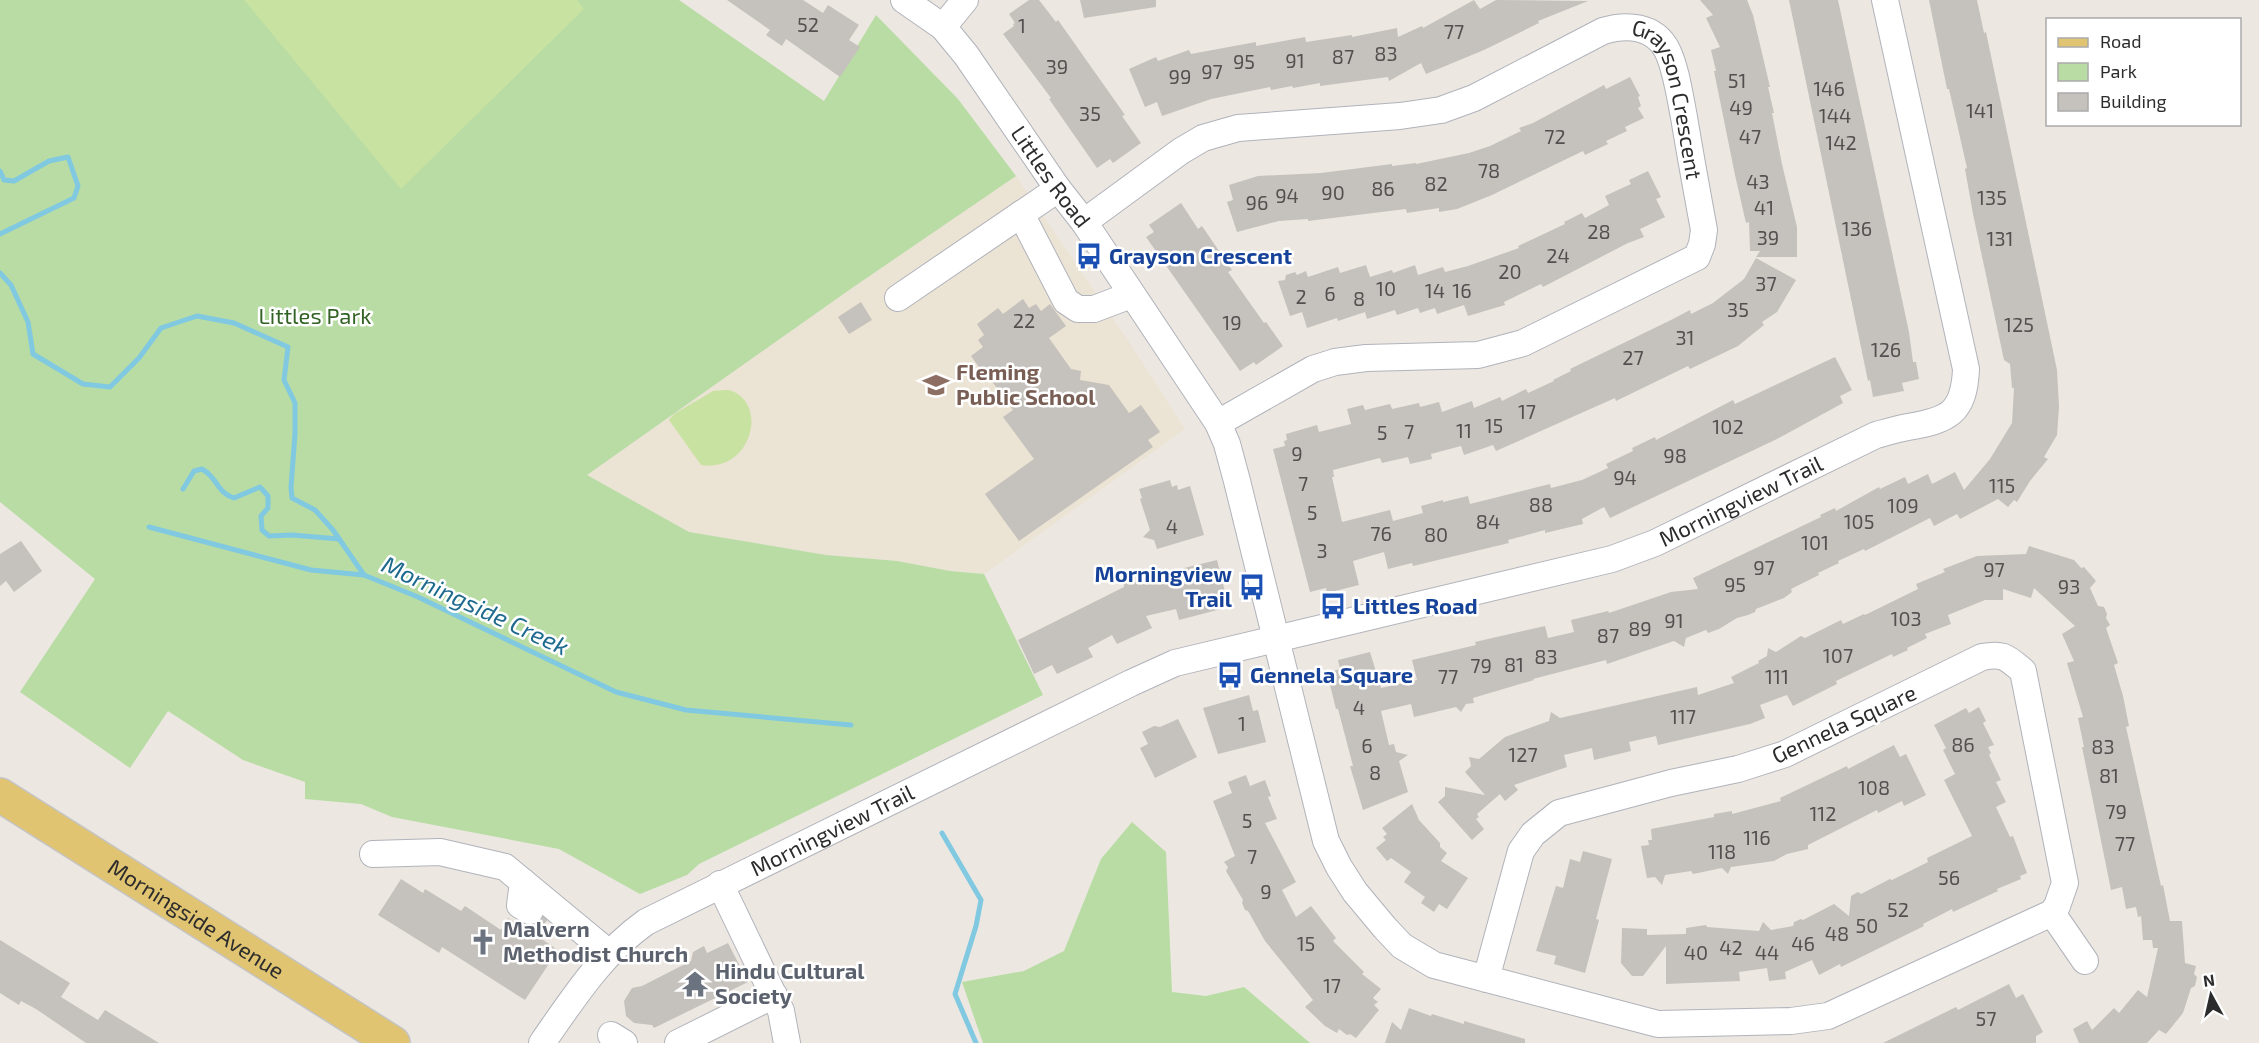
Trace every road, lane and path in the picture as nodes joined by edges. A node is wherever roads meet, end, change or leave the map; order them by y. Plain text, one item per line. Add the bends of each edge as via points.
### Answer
1 (904, 0) edge
2 (965, 0) edge
3 (1885, 0) edge
4 (943, 27) junction
5 (1058, 189) junction
6 (1021, 214) junction
7 (1084, 222) junction
8 (1131, 295) junction
9 (898, 298) dead end
10 (1218, 423) junction
11 (1276, 639) junction
12 (0, 795) edge
13 (373, 854) dead end
14 (523, 882) junction
15 (720, 884) junction
16 (2052, 913) junction
17 (547, 916) junction
18 (609, 953) junction
19 (2085, 961) dead end
20 (1486, 979) junction
21 (774, 995) junction
22 (393, 1043) edge
23 (542, 1043) edge
24 (678, 1043) edge
25 (787, 1043) edge

1 - 4 street, Littles Road
2 - 4 street
3 - 11 street, Morningview Trail via 1966,369 1961,399 1948,416 1876,435 1655,543 1612,559
4 - 5 street, Littles Road
5 - 6 street
5 - 7 street, Littles Road
6 - 8 street via 1066,301 1078,309 1094,309
6 - 9 street
7 - 8 street, Littles Road
7 - 10 street, Grayson Crescent via 1203,138 1238,128 1441,110 1474,98 1617,27 1637,27 1651,33 1667,50 1679,89 1704,230 1697,257 1523,343 1478,355 1335,362 1313,369
8 - 10 street, Littles Road
10 - 11 street, Littles Road via 1237,481
11 - 15 street, Morningview Trail via 1175,663 1131,682
11 - 20 street via 1326,841 1339,867 1355,892 1402,946 1434,966
12 - 22 main road, Morningside Avenue
13 - 14 street via 440,852 505,867
14 - 17 street
14 - 17 street via 520,905
15 - 18 street, Morningview Trail via 646,922
15 - 21 street
16 - 19 street
16 - 20 street via 1828,1016 1791,1021 1658,1024
16 - 20 street, Gennela Square via 2065,883 2023,671 2004,655 1996,654 1982,657 1785,754 1559,813 1533,834 1521,851
17 - 18 street
18 - 23 street, Morningview Trail
21 - 24 street
21 - 25 street

